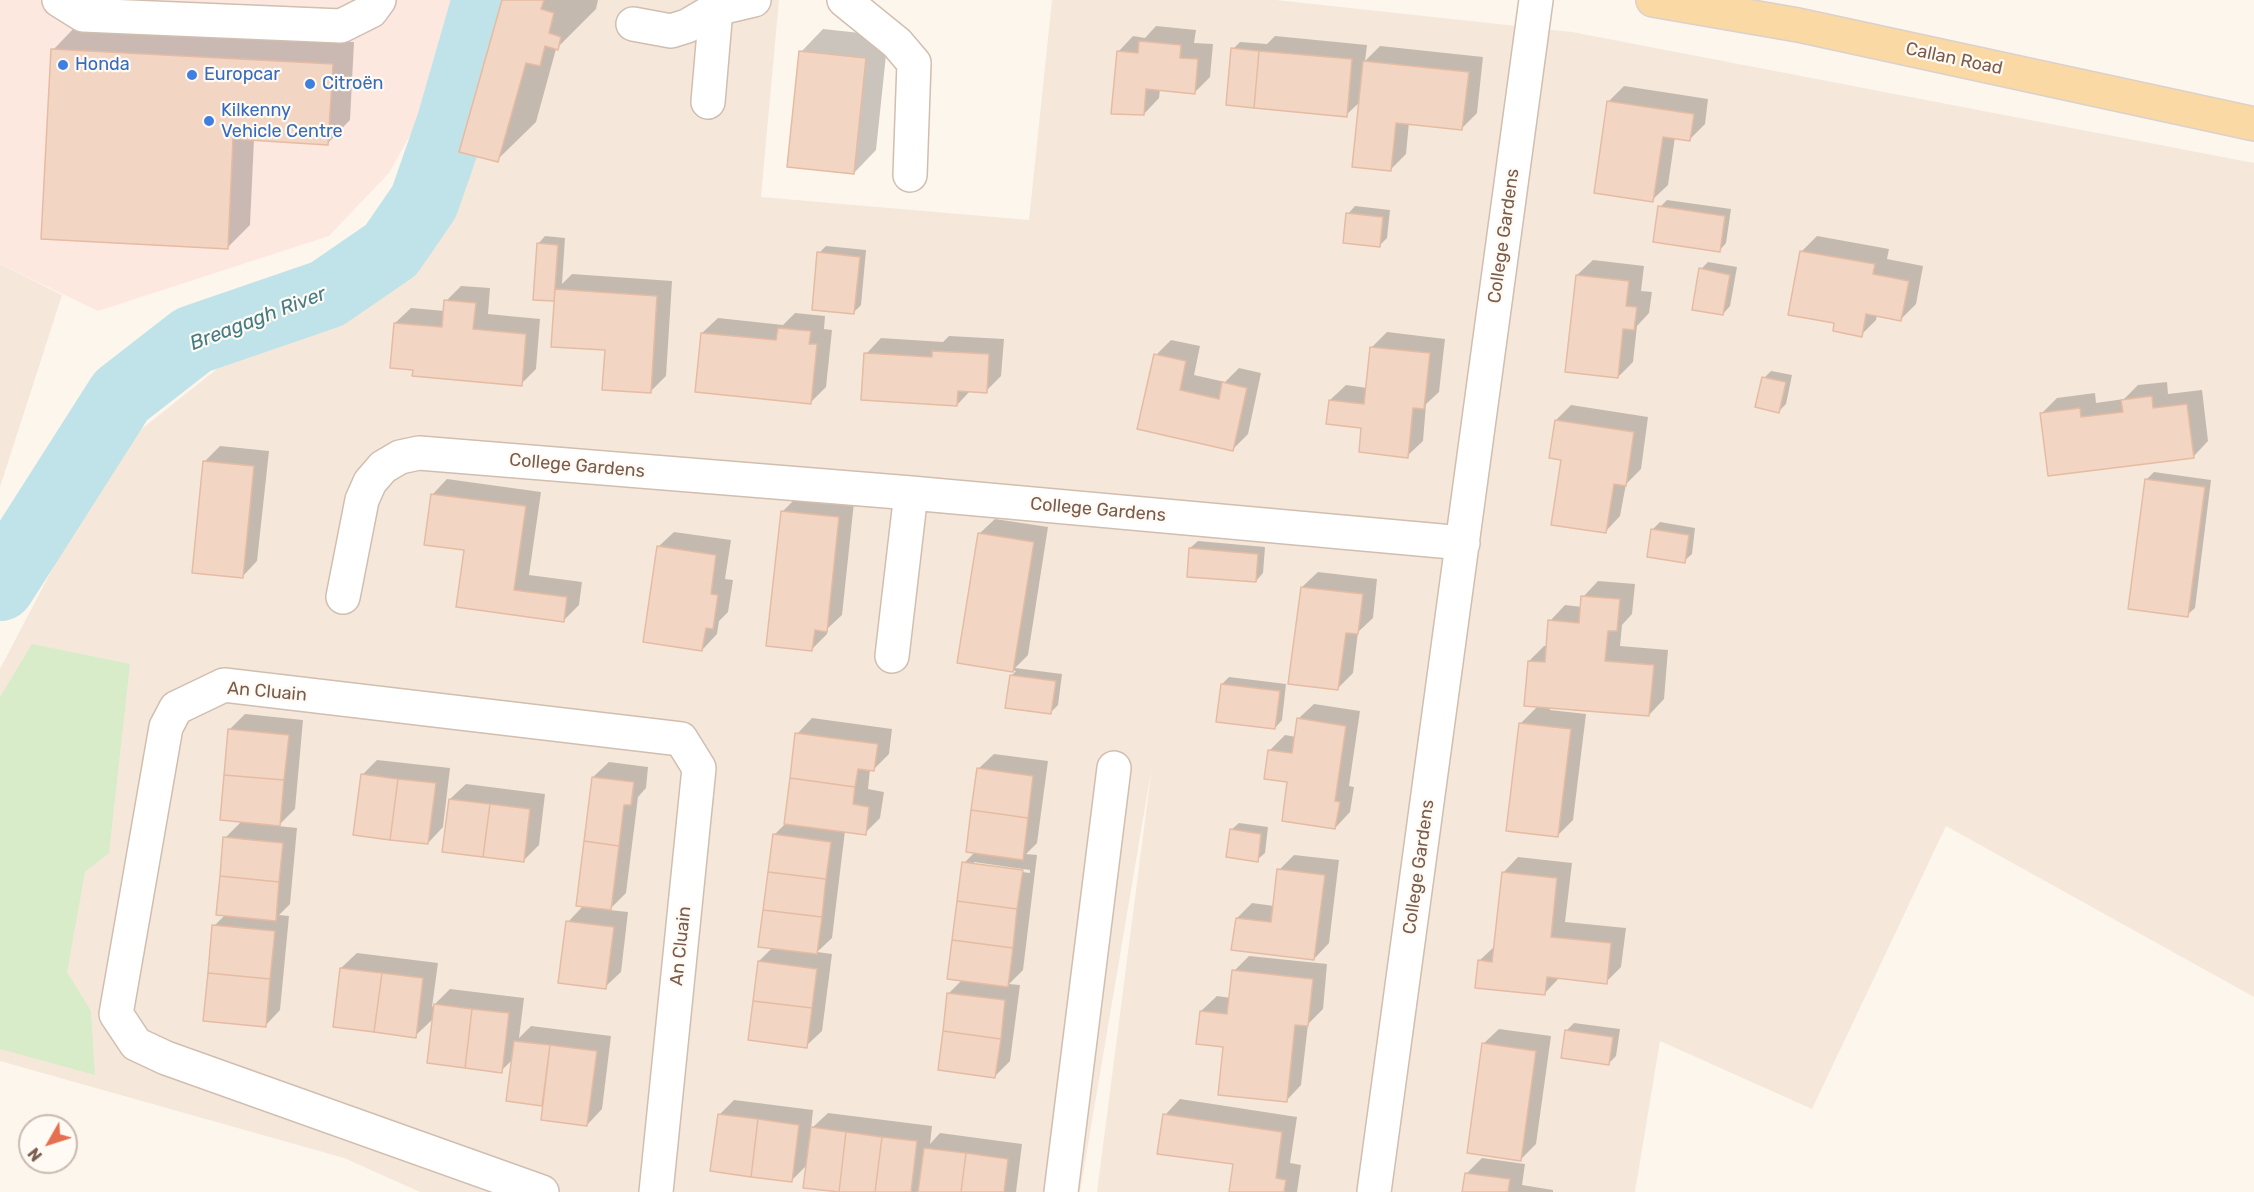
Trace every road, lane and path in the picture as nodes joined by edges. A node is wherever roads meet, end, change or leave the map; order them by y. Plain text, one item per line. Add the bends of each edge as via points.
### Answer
1 (59, 0) edge
2 (379, 0) edge
3 (754, 0) edge
4 (844, 0) edge
5 (1536, 0) edge
6 (1653, 0) edge
7 (716, 5) edge
8 (633, 24) dead end
9 (708, 102) dead end
10 (2254, 124) edge
11 (910, 175) dead end
12 (911, 493) junction
13 (1463, 543) junction
14 (343, 597) dead end
15 (892, 656) dead end
16 (1114, 768) dead end
17 (542, 1192) edge
18 (656, 1192) edge
19 (1061, 1192) edge
20 (1374, 1192) edge

1 - 2 street via 83,15 341,26 371,11
3 - 7 street
4 - 11 street via 897,43 914,63
5 - 13 street, College Gardens
6 - 10 main road, Callan Road via 1798,25
7 - 8 street via 687,26 671,31
7 - 9 street
12 - 13 street, College Gardens
12 - 14 street, College Gardens via 419,453 391,462 370,482 362,500
12 - 15 street
13 - 20 street, College Gardens
16 - 19 street
17 - 18 street, An Cluain via 136,1044 116,1014 165,727 176,708 224,685 681,739 699,768

